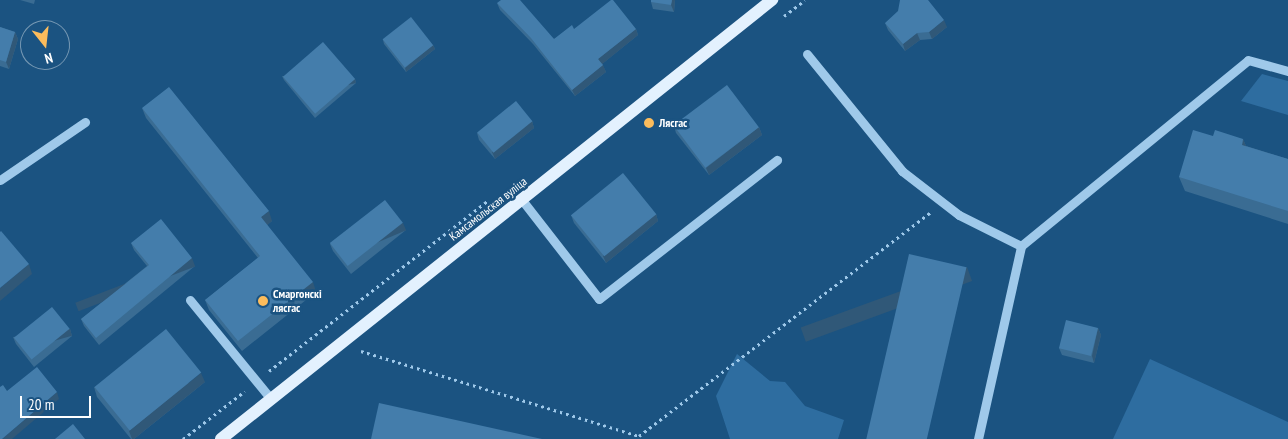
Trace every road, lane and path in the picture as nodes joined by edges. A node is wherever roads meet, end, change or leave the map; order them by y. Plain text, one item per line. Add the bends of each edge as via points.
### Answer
1 (772, 0) edge
2 (807, 54) dead end
3 (1288, 72) edge
4 (85, 122) dead end
5 (777, 160) dead end
6 (0, 180) edge
7 (493, 196) dead end
8 (522, 200) junction
9 (944, 203) junction
10 (1021, 246) junction
11 (190, 300) dead end
12 (362, 351) dead end
13 (256, 381) junction
14 (271, 399) junction
15 (183, 439) edge
16 (221, 439) edge
17 (978, 439) edge

1 - 8 main road, Камсамольская вуліца
2 - 9 lane via 902,171
3 - 10 lane via 1248,60
4 - 6 lane
5 - 8 lane via 599,299
7 - 13 path
8 - 14 main road, Камсамольская вуліца
9 - 10 lane via 959,215
9 - 12 path via 639,436
10 - 17 lane
11 - 13 lane
13 - 14 lane
13 - 15 path
14 - 16 main road, Камсамольская вуліца

